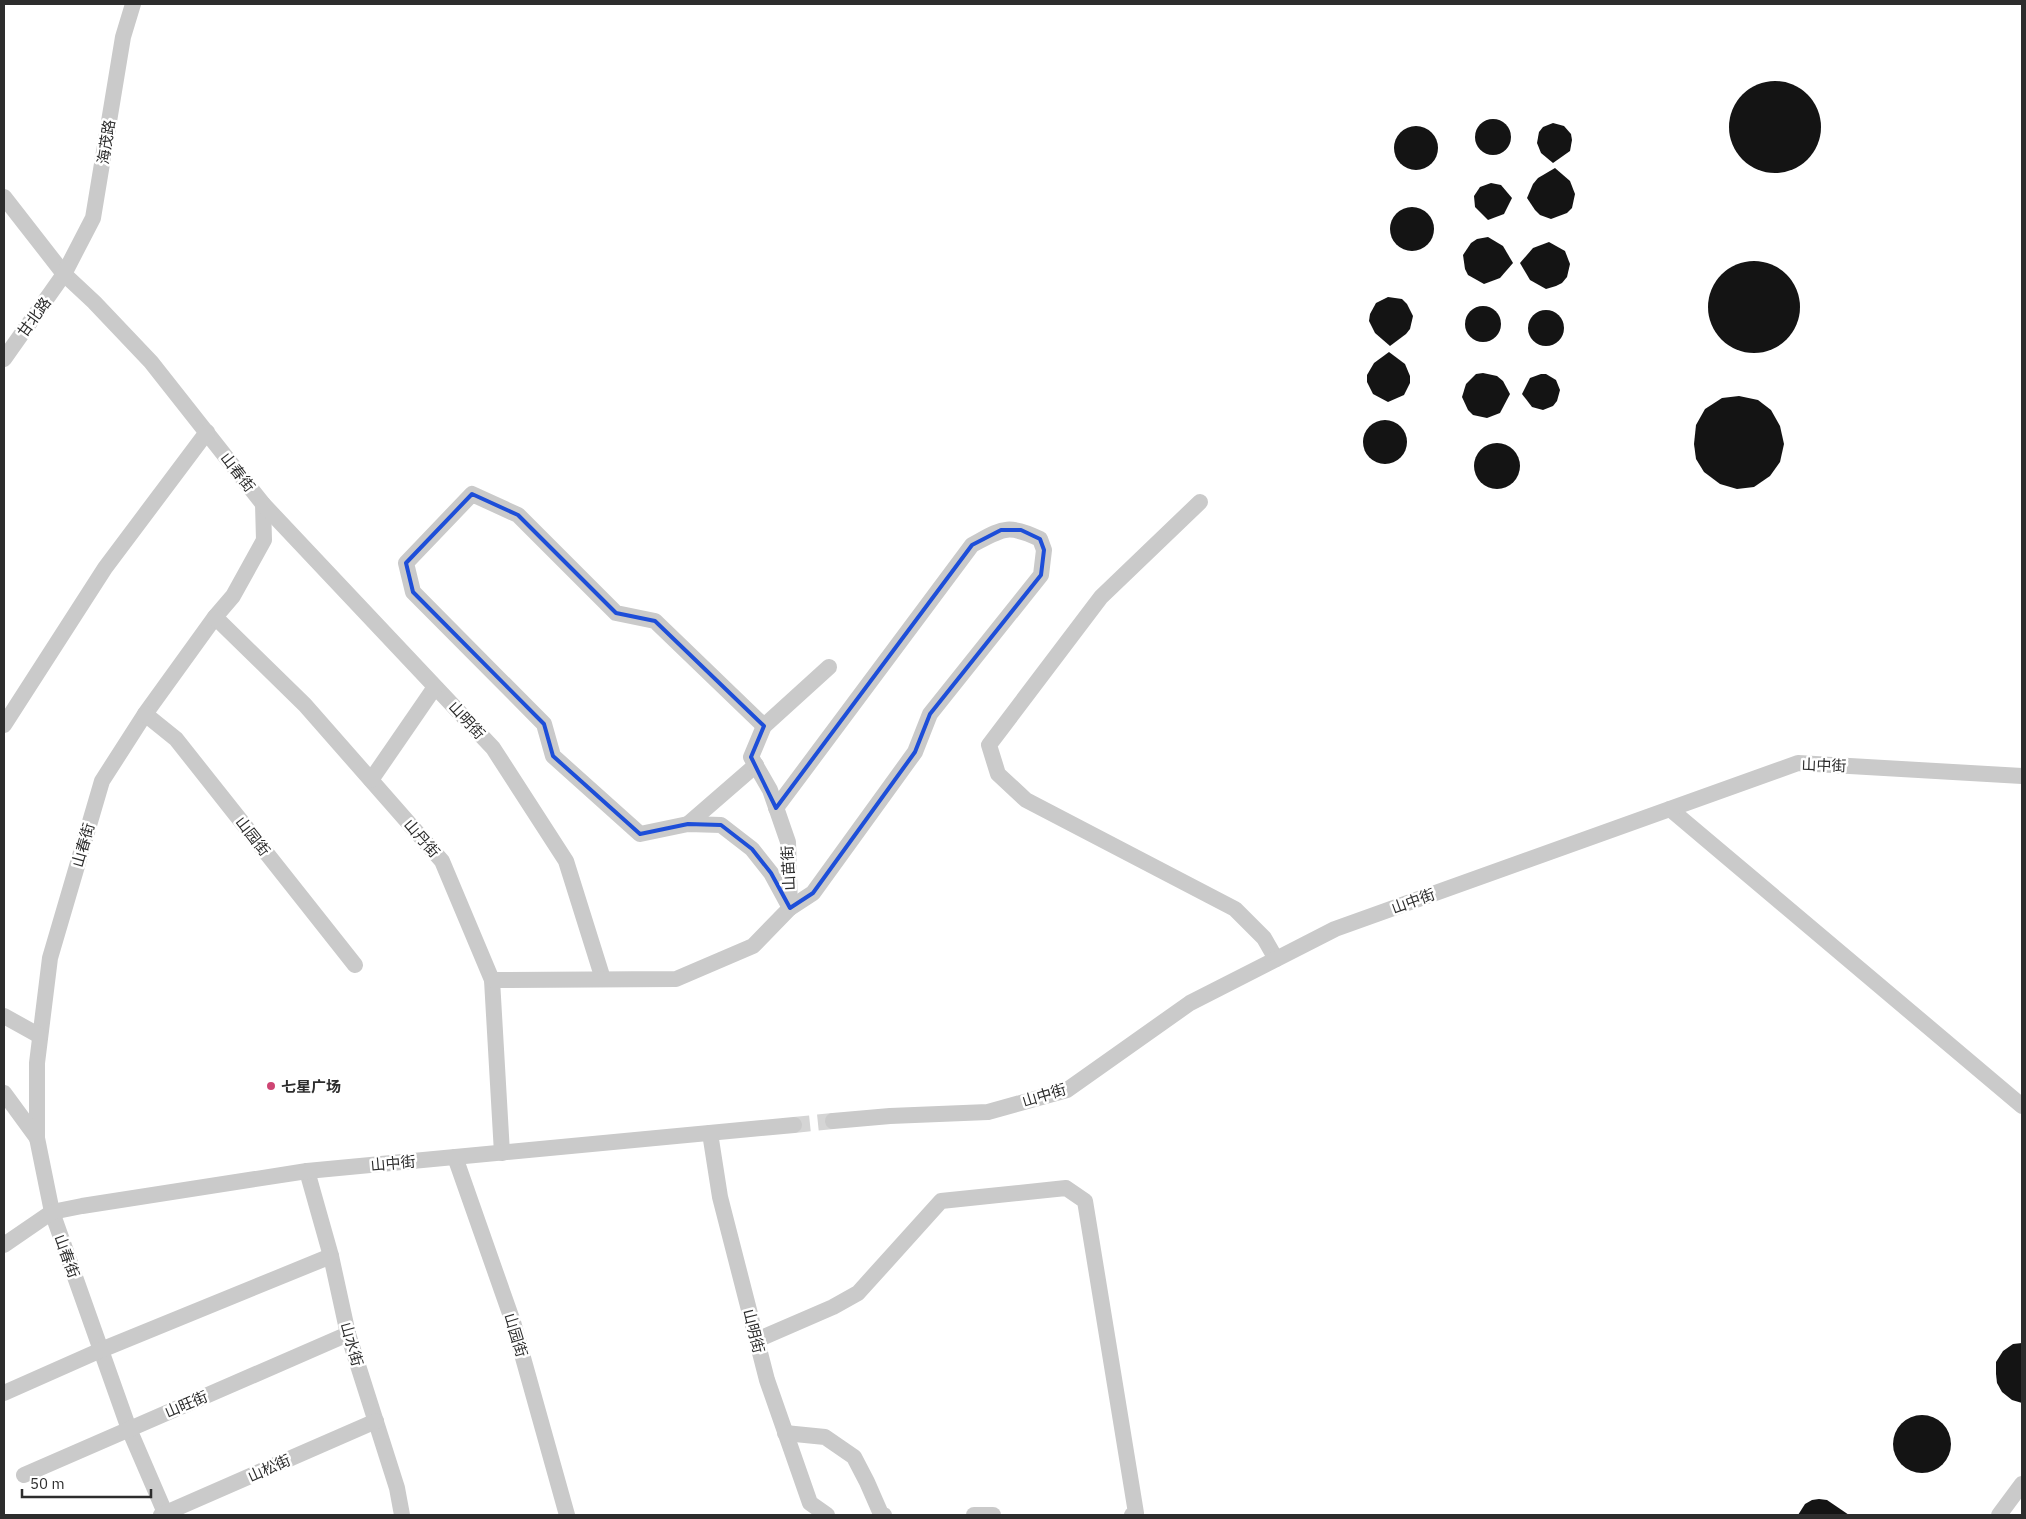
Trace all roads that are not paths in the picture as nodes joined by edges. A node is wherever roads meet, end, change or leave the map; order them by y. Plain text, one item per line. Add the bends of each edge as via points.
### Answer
1 (133, 4) edge
2 (4, 197) edge
3 (64, 274) junction
4 (4, 359) edge
5 (207, 432) junction
6 (1200, 502) dead end
7 (263, 504) junction
8 (215, 617) junction
9 (829, 667) dead end
10 (435, 686) junction
11 (145, 714) junction
12 (4, 725) edge
13 (764, 726) junction
14 (756, 765) junction
15 (2022, 776) edge
16 (371, 780) junction
17 (776, 808) junction
18 (1670, 809) junction
19 (688, 824) junction
20 (790, 908) junction
21 (1276, 959) junction
22 (355, 965) dead end
23 (603, 979) junction
24 (492, 980) junction
25 (4, 1016) edge
26 (40, 1036) junction
27 (4, 1093) edge
28 (2022, 1106) edge
29 (833, 1121) tunnel mouth
30 (794, 1125) tunnel mouth
31 (710, 1133) junction
32 (37, 1138) junction
33 (502, 1153) junction
34 (454, 1158) junction
35 (307, 1171) junction
36 (52, 1212) junction
37 (4, 1245) edge
38 (331, 1256) junction
39 (348, 1334) junction
40 (757, 1340) junction
41 (101, 1350) junction
42 (4, 1393) edge
43 (376, 1421) junction
44 (129, 1429) junction
45 (786, 1433) junction
46 (24, 1475) dead end
47 (2022, 1484) edge
48 (812, 1509) edge
49 (164, 1515) edge
50 (402, 1515) edge
51 (568, 1515) edge
52 (827, 1515) edge
53 (884, 1515) edge
54 (974, 1515) edge
55 (993, 1515) edge
56 (1132, 1515) edge
57 (1999, 1515) edge

1 - 3 street, 海茂路 via 123,37 93,218
2 - 3 street, 山春街
3 - 4 street, 甘北路
3 - 5 street, 山春街 via 151,362
5 - 7 street, 山春街
5 - 12 street via 105,568
6 - 21 street via 1101,597 989,745 998,774 1026,800 1235,909 1264,938
7 - 8 street, 山春街 via 264,540 233,596
7 - 10 street, 山明街
8 - 11 street, 山春街
8 - 16 street, 山丹街 via 305,705
9 - 13 street
10 - 16 street
10 - 23 street, 山明街 via 493,748 566,861
11 - 22 street, 山园街 via 176,740
11 - 26 street, 山春街 via 102,781 50,958
13 - 14 street via 751,757
13 - 19 street via 655,621 616,613 518,515 472,494 406,564 413,592 544,724 553,756 640,834
14 - 17 street, 山苗街
14 - 19 street
15 - 18 street, 山中街 via 1798,763
16 - 24 street, 山丹街 via 442,861
17 - 20 street, 山苗街 via 788,842
17 - 20 street via 972,545 1001,530 1021,530 1040,539 1044,550 1041,575 930,714 915,752 813,893
18 - 21 street, 山中街 via 1335,929
18 - 28 street
19 - 20 street via 721,825 752,849 771,872
20 - 23 street, 山苗街 via 753,946 676,979
21 - 29 street, 山中街 via 1190,1003 1067,1090 988,1112
23 - 24 street, 山苗街
24 - 33 street, 山丹街
25 - 26 street
26 - 32 street, 山春街 via 36,1063
27 - 32 street
30 - 31 street, 山中街
31 - 33 street, 山中街
31 - 40 street, 山明街 via 720,1197
32 - 36 street, 山春街
33 - 34 street, 山中街
34 - 35 street, 山中街
34 - 51 street, 山园街 via 513,1322
35 - 36 street, 山中街
35 - 38 street, 山水街
36 - 37 street, 山中街
36 - 41 street, 山春街
38 - 39 street, 山水街
38 - 41 street
39 - 43 street, 山水街
39 - 44 street, 山旺街
40 - 45 street, 山明街
40 - 56 street via 833,1308 858,1293 941,1201 1066,1188 1085,1201 1136,1513
41 - 42 street
41 - 44 street, 山春街
43 - 49 street, 山松街
43 - 50 street, 山水街
44 - 46 street, 山旺街
44 - 49 street, 山春街
45 - 48 street, 山明街
45 - 53 street via 825,1437 854,1457
47 - 57 street
48 - 52 street, 山明街
54 - 55 street

